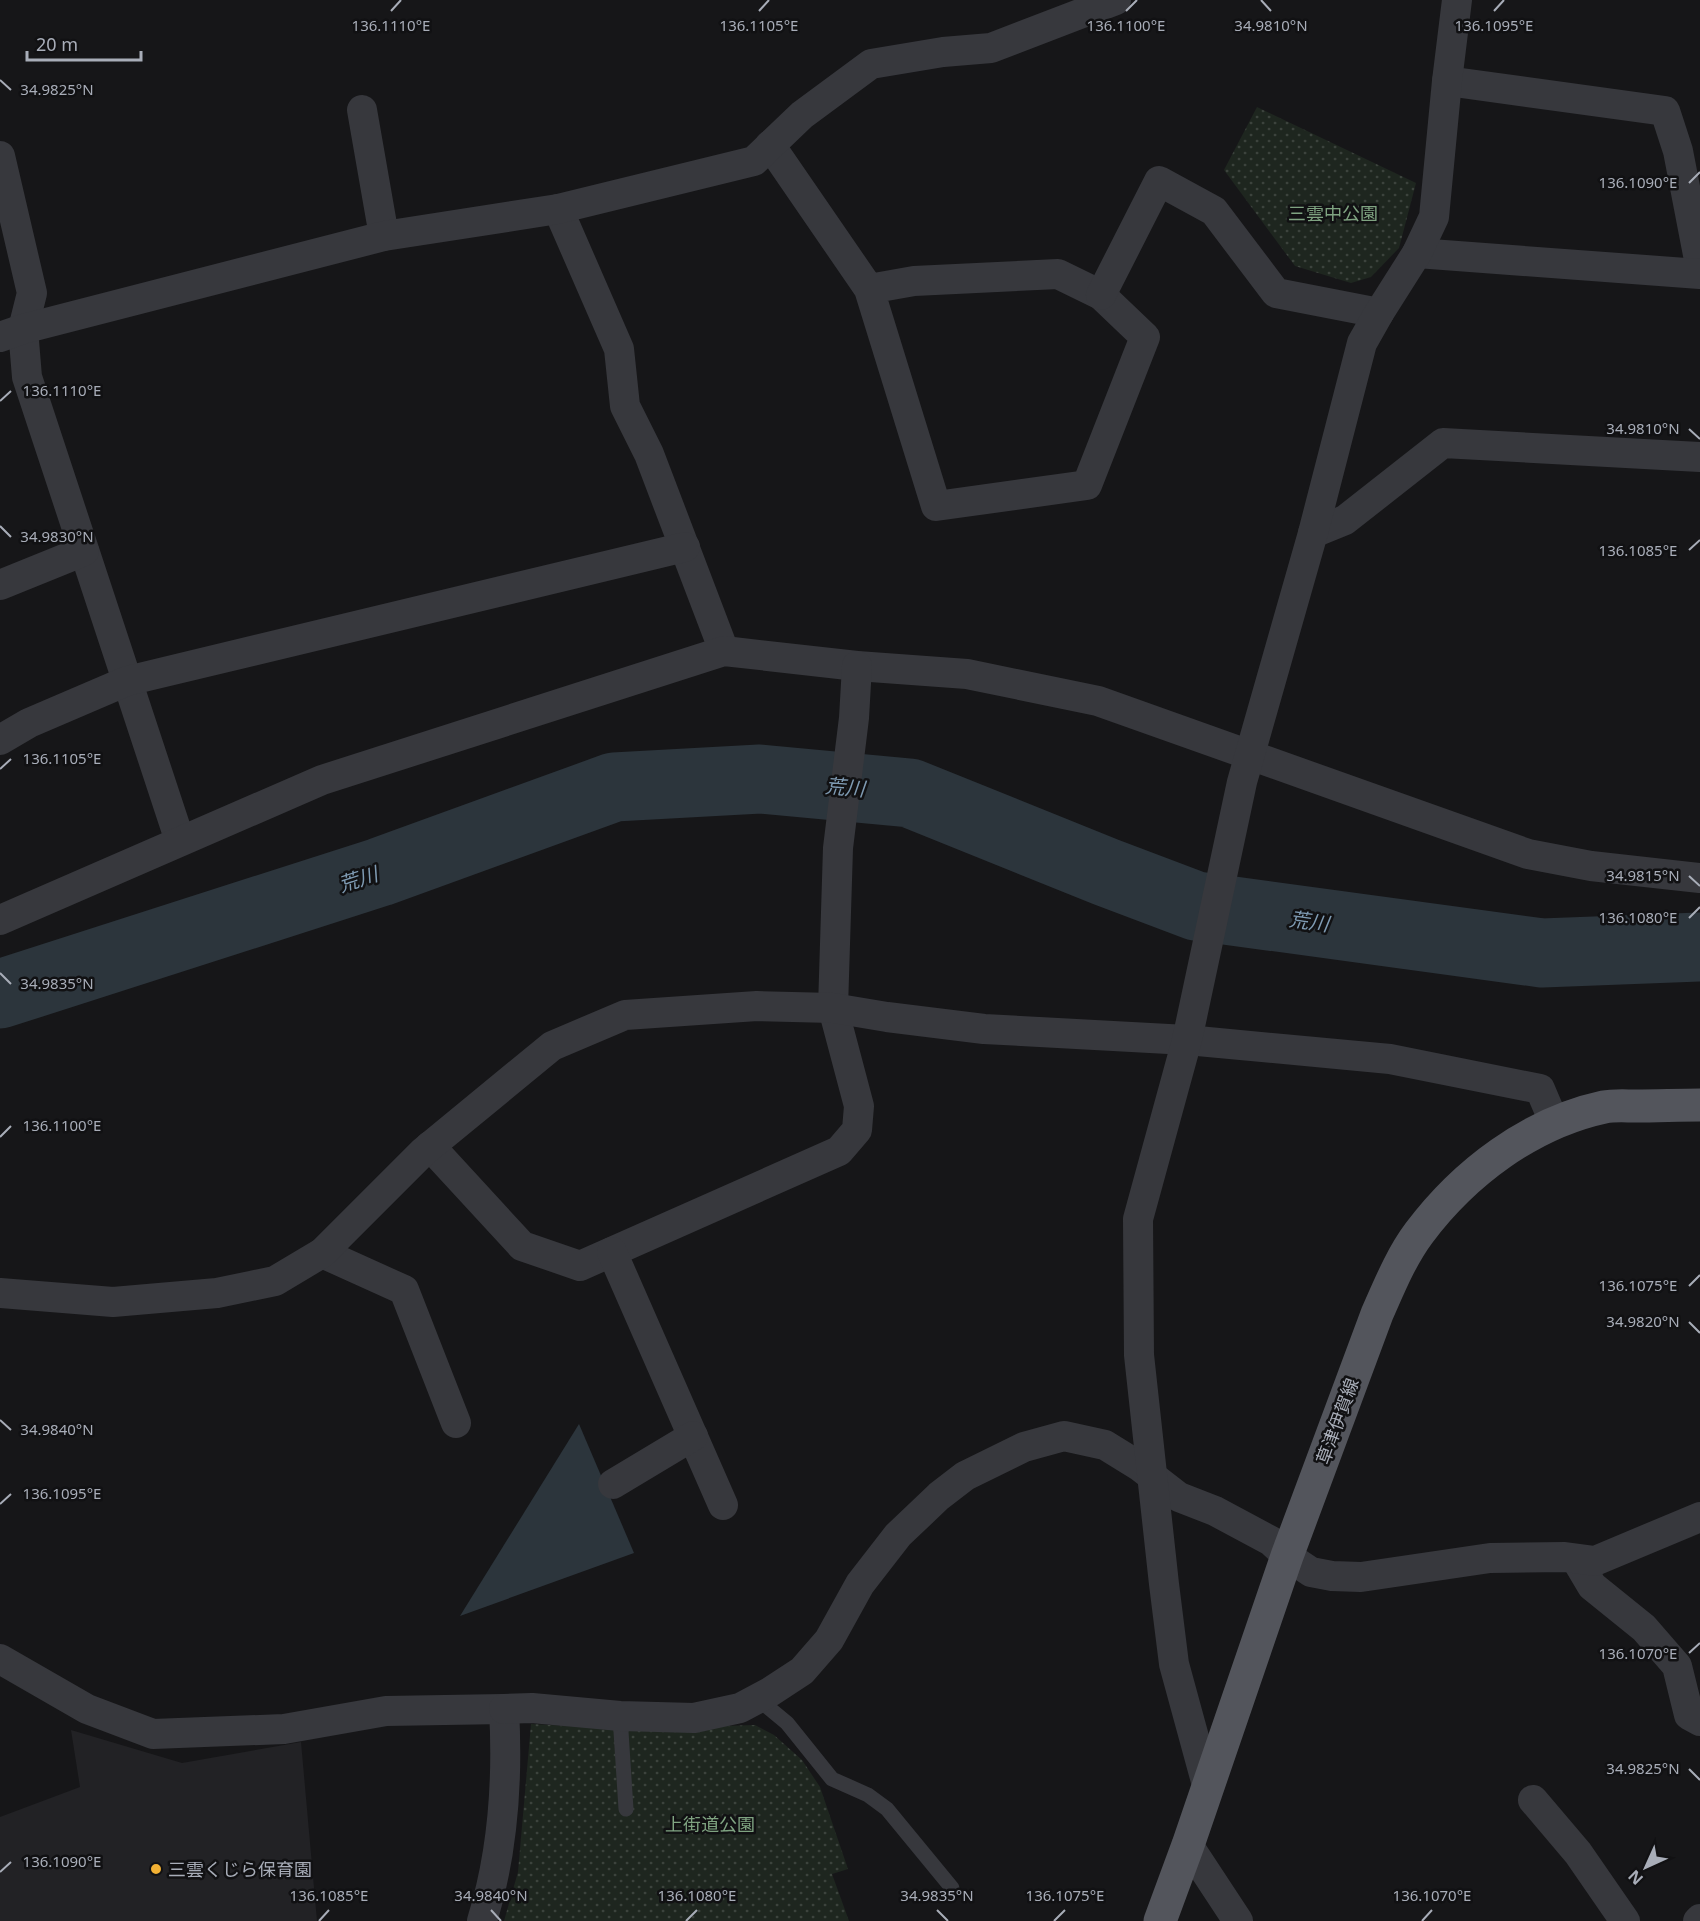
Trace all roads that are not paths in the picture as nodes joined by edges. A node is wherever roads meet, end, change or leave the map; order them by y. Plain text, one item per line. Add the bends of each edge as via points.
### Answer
1 (1116, 0) edge
2 (1457, 0) edge
3 (1447, 81) junction
4 (362, 110) dead end
5 (770, 145) junction
6 (0, 156) edge
7 (558, 209) junction
8 (384, 236) junction
9 (1417, 253) junction
10 (1700, 265) edge
11 (1700, 274) edge
12 (869, 289) junction
13 (1101, 295) junction
14 (1378, 313) junction
15 (11, 333) edge
16 (1700, 457) edge
17 (1313, 533) junction
18 (686, 547) junction
19 (84, 551) junction
20 (0, 585) edge
21 (724, 651) junction
22 (857, 666) junction
23 (127, 681) junction
24 (0, 740) edge
25 (1245, 768) junction
26 (180, 841) junction
27 (1700, 879) edge
28 (0, 920) edge
29 (833, 1008) junction
30 (1187, 1040) junction
31 (1700, 1105) edge
32 (1554, 1122) junction
33 (430, 1146) junction
34 (612, 1252) junction
35 (322, 1253) junction
36 (0, 1293) edge
37 (456, 1423) dead end
38 (693, 1436) junction
39 (1154, 1479) junction
40 (614, 1484) dead end
41 (723, 1505) dead end
42 (1700, 1517) edge
43 (1287, 1556) junction
44 (1576, 1559) junction
45 (0, 1659) edge
46 (758, 1699) junction
47 (504, 1709) junction
48 (620, 1716) junction
49 (1700, 1721) edge
50 (1207, 1785) junction
51 (1533, 1800) dead end
52 (626, 1809) dead end
53 (1188, 1845) junction
54 (952, 1888) dead end
55 (482, 1921) edge
56 (1160, 1921) edge
57 (1238, 1921) edge
58 (1625, 1921) edge

1 - 5 street via 991,48 872,64 802,115
2 - 3 street
3 - 9 street via 1434,217
3 - 10 street via 1665,111 1678,151
4 - 8 street
5 - 7 street via 754,161
5 - 12 street
6 - 15 street via 32,293
7 - 8 street
7 - 18 street via 619,349 625,406
8 - 15 street
9 - 11 street
9 - 14 street
12 - 13 street via 914,281 1058,274
12 - 13 street via 936,506 1087,485 1145,337
13 - 14 street via 1159,181 1214,211 1276,293
14 - 17 street via 1362,343
15 - 19 street
16 - 17 street via 1443,443 1345,520
17 - 25 street
18 - 21 street
18 - 23 street
19 - 20 street
19 - 23 street
21 - 22 street
21 - 26 street via 322,780
22 - 25 street via 967,674 1098,701
22 - 29 street via 838,848
23 - 24 street via 29,723
23 - 26 street
25 - 27 street via 1528,854
25 - 30 street
26 - 28 street
29 - 30 street via 984,1029
29 - 33 street via 758,1006 625,1015 552,1046
29 - 34 street via 859,1107 857,1130 839,1151
30 - 32 street via 1390,1059 1540,1089
30 - 39 street via 1138,1219 1139,1355
31 - 32 main road, 草津伊賀線 via 1606,1107
32 - 43 main road, 草津伊賀線 via 1529,1135 1452,1194 1418,1234 1377,1314
33 - 34 street via 522,1246 580,1266
33 - 35 street
34 - 38 street
35 - 36 street via 275,1281 216,1293 113,1302
35 - 37 street via 404,1290
38 - 40 street
38 - 41 street
39 - 43 street via 1179,1497 1271,1541
39 - 46 street via 1105,1445 1064,1436 1024,1448 965,1476 898,1535 860,1584 829,1640 802,1671
39 - 50 street via 1174,1664
42 - 44 street via 1595,1561
43 - 44 street via 1311,1572 1361,1577 1490,1558
43 - 50 main road, 草津伊賀線
44 - 49 street via 1592,1586 1644,1628 1677,1666 1689,1715
45 - 47 street via 87,1709 153,1734 284,1729 386,1711
46 - 48 street via 740,1708 694,1718
46 - 54 lane via 787,1722 832,1779 868,1794 887,1809
47 - 48 street
47 - 55 street via 506,1759 499,1848
48 - 52 lane
50 - 53 main road, 草津伊賀線
51 - 58 street via 1578,1853
53 - 56 main road, 草津伊賀線
53 - 57 street

